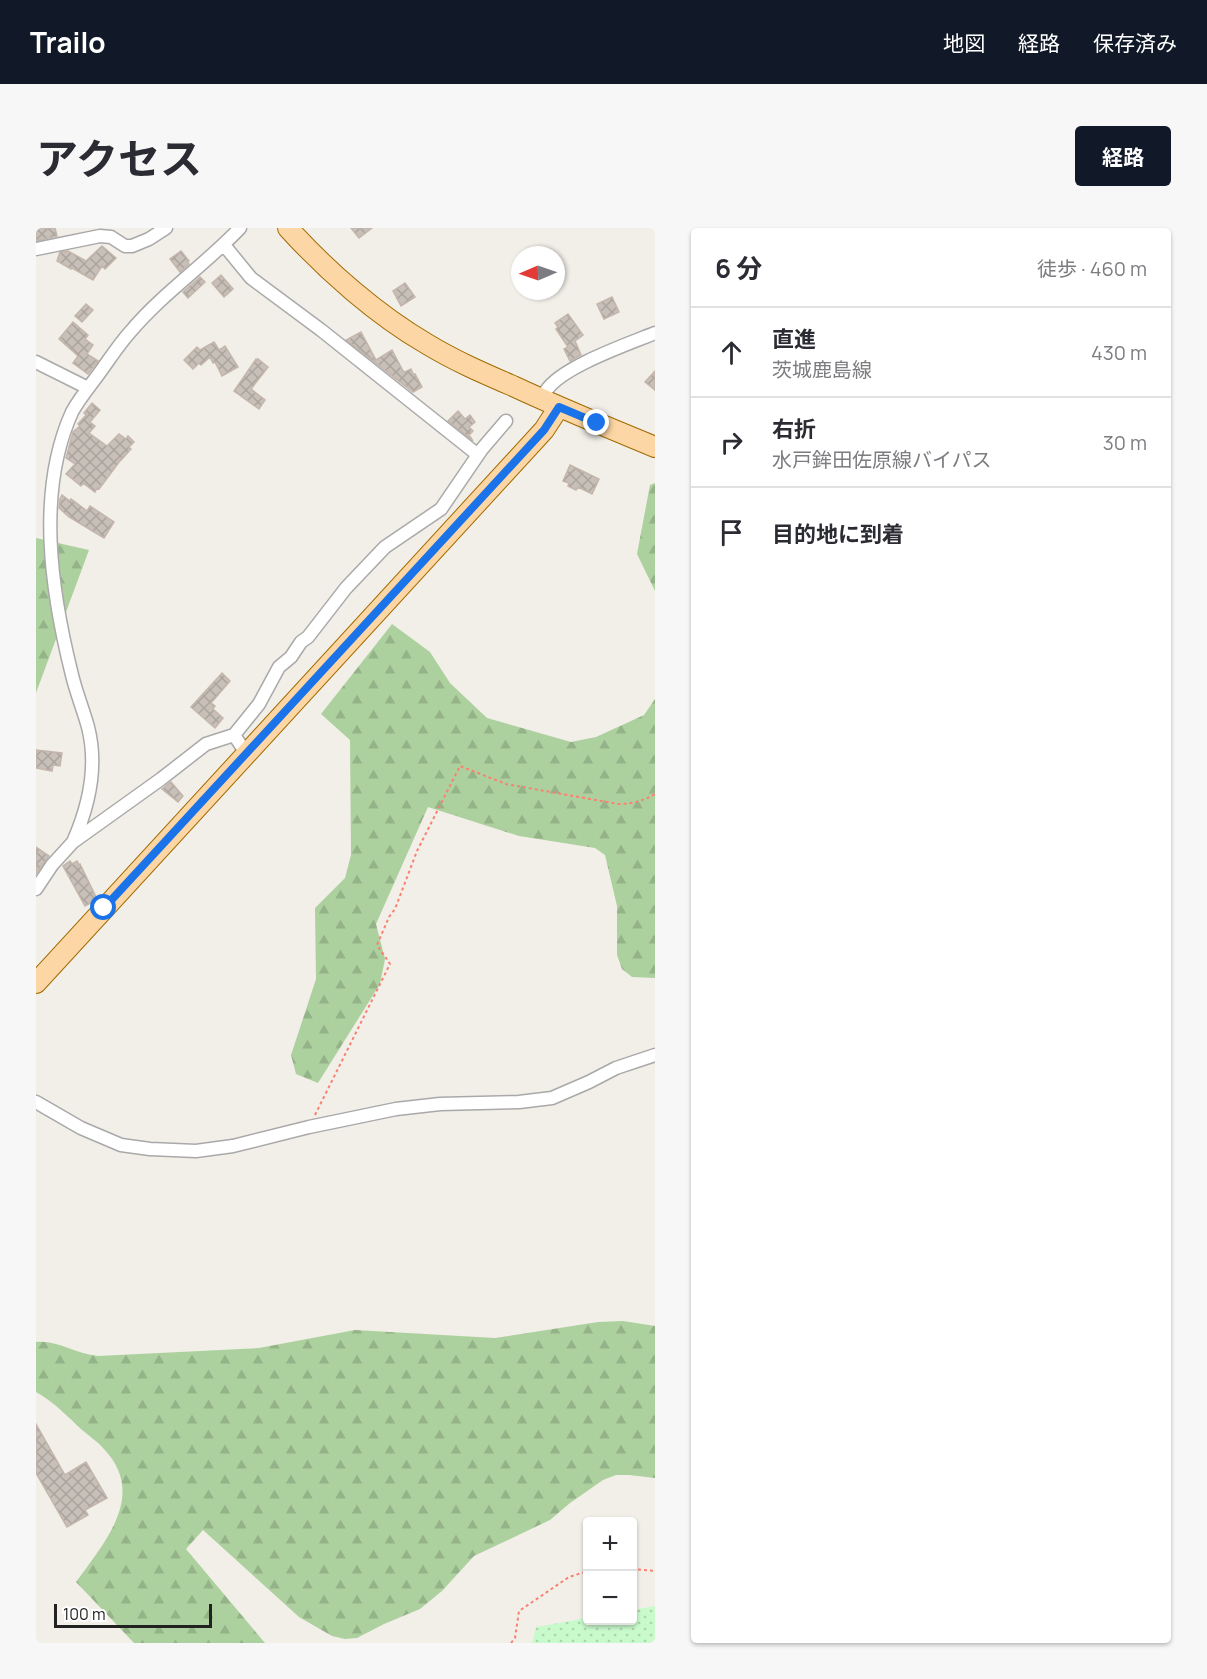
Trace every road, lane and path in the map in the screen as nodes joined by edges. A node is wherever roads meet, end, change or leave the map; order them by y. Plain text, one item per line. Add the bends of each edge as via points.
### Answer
1 (166, 228) edge
2 (240, 228) edge
3 (288, 228) edge
4 (224, 245) junction
5 (36, 249) edge
6 (655, 333) edge
7 (36, 362) edge
8 (88, 388) junction
9 (551, 403) junction
10 (506, 421) dead end
11 (655, 447) edge
12 (478, 455) junction
13 (447, 502) junction
14 (463, 518) junction
15 (234, 735) junction
16 (246, 753) junction
17 (655, 794) edge
18 (73, 842) junction
19 (36, 889) edge
20 (36, 983) edge
21 (655, 1054) edge
22 (36, 1102) edge
23 (309, 1127) junction
24 (637, 1569) edge
25 (655, 1571) edge
26 (583, 1572) edge
27 (511, 1643) edge

1 - 5 street via 132,246 100,236
2 - 4 street
3 - 9 main road via 346,284 397,325 460,363
4 - 8 street via 130,331
4 - 12 street via 251,278
6 - 9 street via 576,367 558,379 547,390
7 - 8 street
8 - 18 street via 64,430 47,519 58,611 91,747 91,786
9 - 11 main road
9 - 14 main road via 544,430
10 - 12 street
12 - 13 street
13 - 14 street
13 - 15 street via 385,547 346,588 279,667 260,704
14 - 16 main road
15 - 16 street
15 - 18 street via 206,744
16 - 20 main road
17 - 23 path via 646,800 618,804 506,783 460,766 417,851 377,945 390,964
18 - 19 street
21 - 23 street via 552,1098 396,1109
22 - 23 street via 121,1145 150,1149 205,1150
24 - 25 path
26 - 27 path via 569,1576 519,1611

